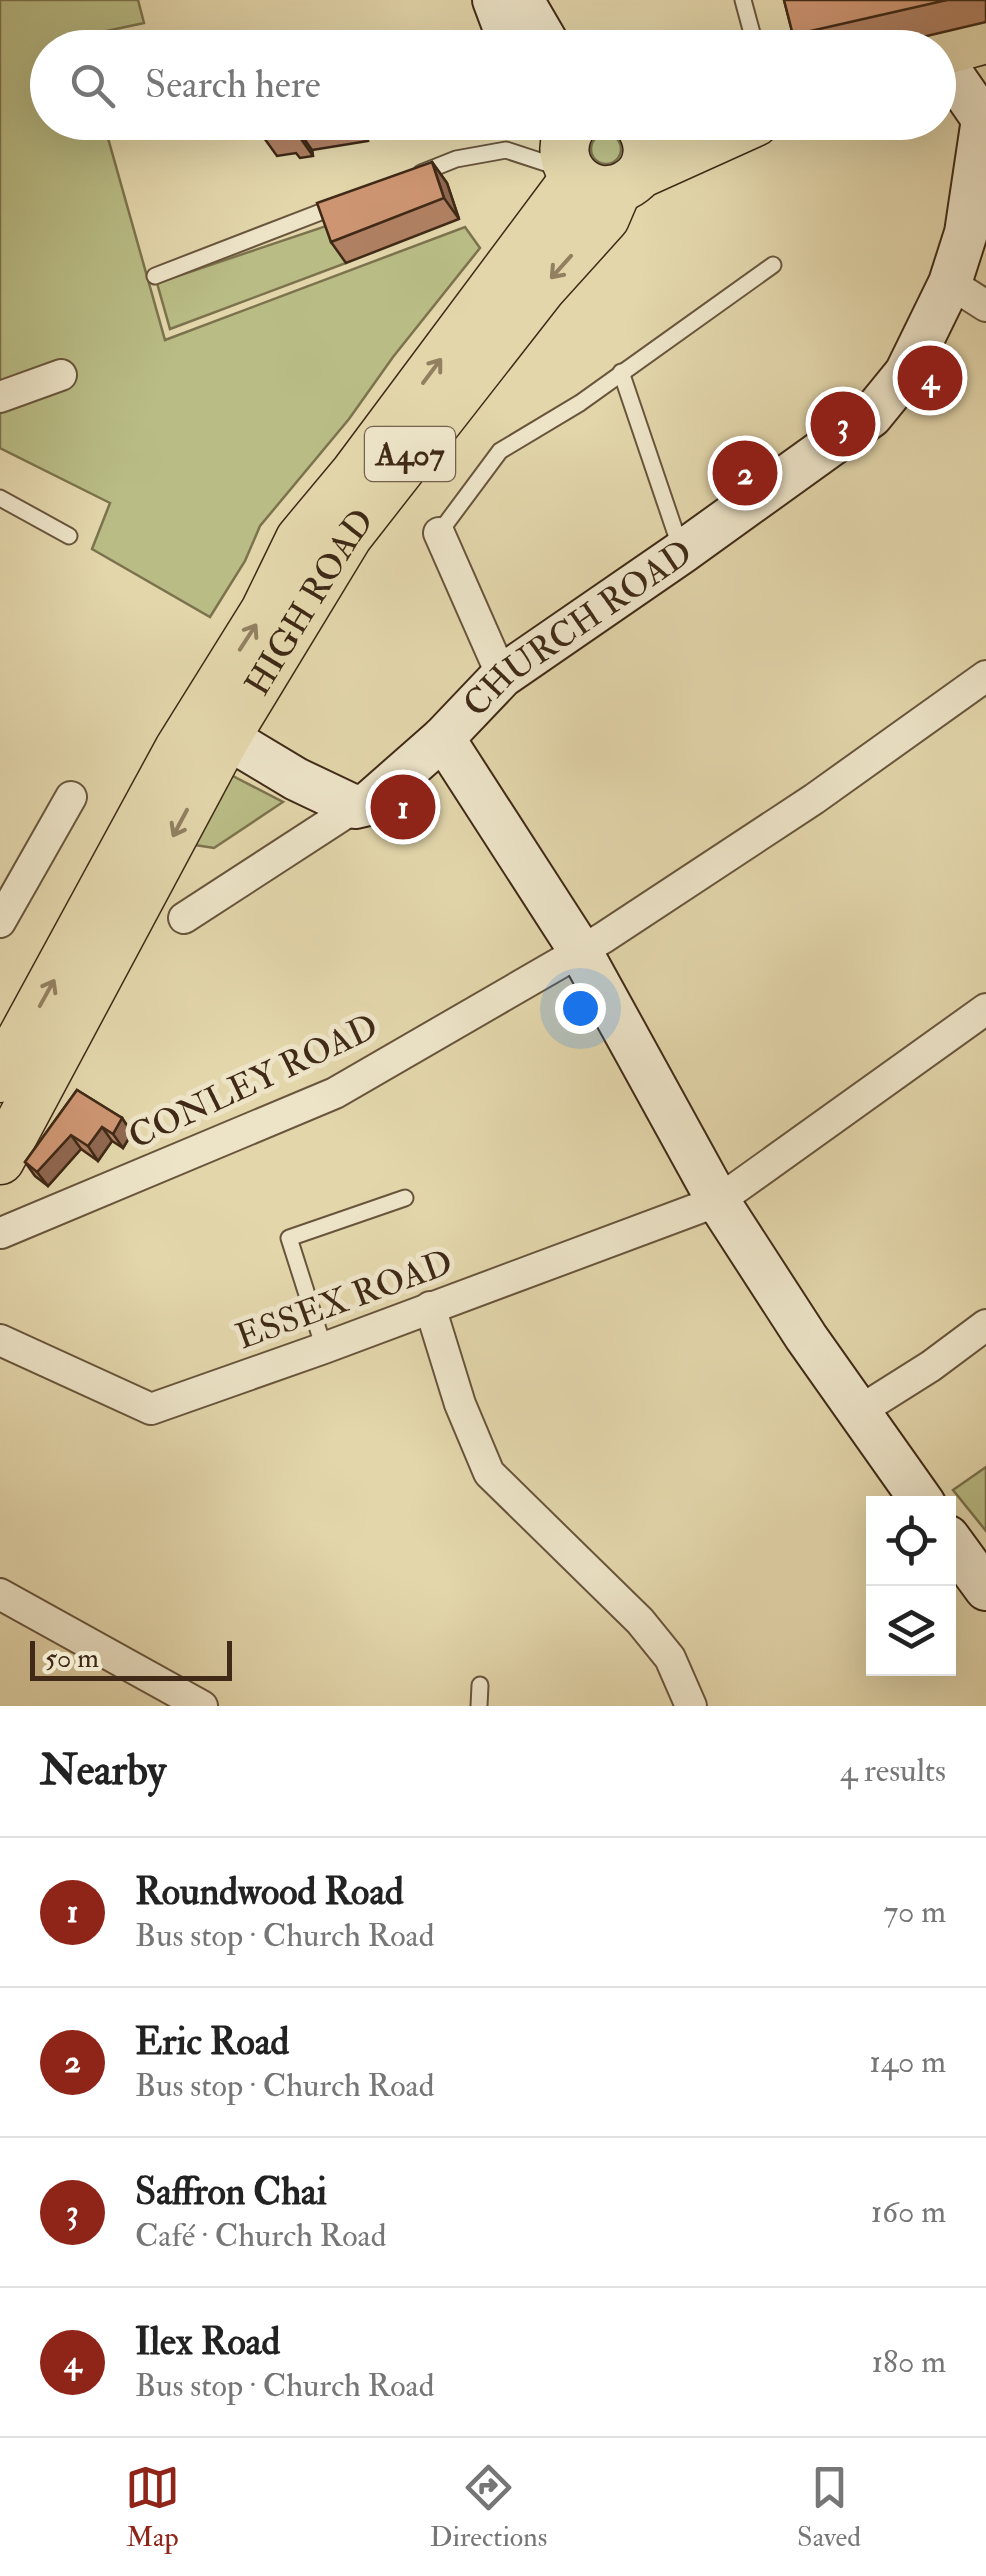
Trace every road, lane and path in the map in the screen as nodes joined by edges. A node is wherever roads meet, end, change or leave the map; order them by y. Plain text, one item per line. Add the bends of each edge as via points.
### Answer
1 (494, 0) edge
2 (522, 0) edge
3 (744, 0) edge
4 (505, 30) edge
5 (540, 30) edge
6 (752, 30) edge
7 (986, 39) edge
8 (956, 60) edge
9 (956, 68) edge
10 (984, 121) edge
11 (648, 140) edge
12 (662, 140) edge
13 (586, 155) edge
14 (403, 180) edge
15 (350, 200) edge
16 (773, 265) dead end
17 (156, 276) dead end
18 (950, 283) junction
19 (986, 306) edge
20 (620, 372) junction
21 (61, 375) dead end
22 (0, 397) edge
23 (0, 498) edge
24 (438, 534) joint
25 (69, 536) dead end
26 (682, 552) junction
27 (502, 676) junction
28 (986, 676) edge
29 (211, 728) junction
30 (443, 738) junction
31 (70, 797) dead end
32 (354, 807) junction
33 (184, 918) dead end
34 (0, 922) edge
35 (581, 952) junction
36 (986, 1009) edge
37 (0, 1078) edge
38 (0, 1160) edge
39 (405, 1198) dead end
40 (718, 1201) junction
41 (1, 1233) edge
42 (430, 1308) junction
43 (986, 1326) edge
44 (0, 1340) edge
45 (324, 1348) junction
46 (858, 1412) junction
47 (918, 1496) edge
48 (956, 1548) edge
49 (986, 1589) edge
50 (0, 1594) edge
51 (480, 1685) dead end
52 (202, 1706) edge
53 (480, 1706) edge
54 (691, 1706) edge

1 - 4 street
2 - 5 street
3 - 6 lane
7 - 8 main road
9 - 10 street
10 - 18 street, CHURCH ROAD via 966,233
11 - 13 main road, HIGH ROAD / A407 via 645,166
12 - 13 main road
13 - 14 lane via 506,150
13 - 29 main road, HIGH ROAD / A407 via 606,218 541,289 348,536
15 - 17 lane
16 - 20 lane
18 - 19 street
18 - 26 street, CHURCH ROAD via 906,372 871,416
20 - 24 lane via 500,452
20 - 26 lane
21 - 22 street
23 - 25 lane
24 - 27 street
26 - 27 street, CHURCH ROAD
27 - 30 street, CHURCH ROAD
28 - 35 street, CONLEY ROAD
29 - 32 street
37 -> 29 main road, A407
29 -> 38 main road, A407
30 - 32 street, CHURCH ROAD via 368,804
30 - 35 street
31 - 34 street
32 - 33 street, CHURCH ROAD
35 - 40 street
35 - 41 street, CONLEY ROAD via 335,1093
36 - 40 street, ESSEX ROAD
39 - 45 lane via 289,1238
40 - 42 street, ESSEX ROAD
40 - 46 street
42 - 45 street, ESSEX ROAD
42 - 54 street via 488,1473 640,1621 670,1658
43 - 46 street
44 - 45 street, ESSEX ROAD via 151,1409
46 - 47 street
48 - 49 street
50 - 52 street
51 - 53 lane

